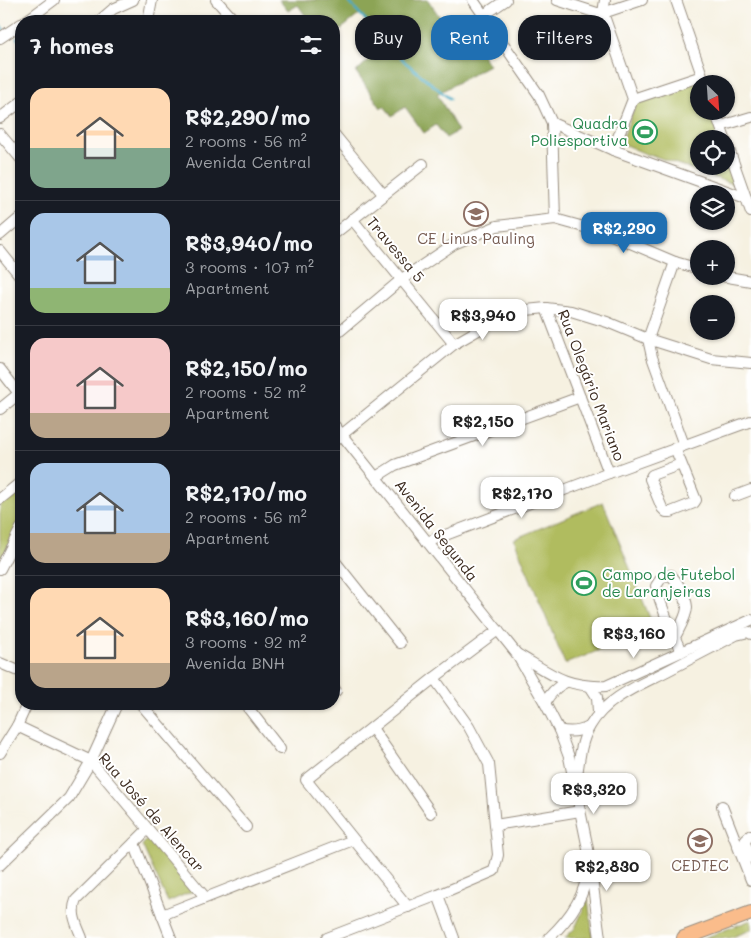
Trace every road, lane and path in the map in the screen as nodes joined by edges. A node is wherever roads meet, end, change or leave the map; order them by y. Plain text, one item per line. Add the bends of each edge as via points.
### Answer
1 (54, 0) edge
2 (132, 0) edge
3 (152, 0) edge
4 (216, 0) edge
5 (473, 0) edge
6 (506, 0) edge
7 (557, 0) edge
8 (605, 0) edge
9 (642, 0) edge
10 (676, 0) edge
11 (603, 13) junction
12 (34, 15) edge
13 (106, 15) edge
14 (149, 15) edge
15 (230, 15) edge
16 (484, 15) joint
17 (15, 28) edge
18 (0, 38) edge
19 (508, 50) edge
20 (701, 75) edge
21 (690, 84) edge
22 (633, 99) junction
23 (15, 107) edge
24 (751, 117) edge
25 (0, 118) edge
26 (719, 120) edge
27 (552, 123) junction
28 (721, 126) junction
29 (722, 130) edge
30 (0, 134) edge
31 (340, 141) edge
32 (613, 150) junction
33 (15, 152) edge
34 (423, 164) dead end
35 (735, 166) edge
36 (383, 194) junction
37 (746, 198) junction
38 (751, 212) edge
39 (352, 219) junction
40 (555, 219) junction
41 (15, 222) edge
42 (340, 229) edge
43 (0, 235) edge
44 (0, 251) edge
45 (675, 262) junction
46 (690, 267) edge
47 (15, 270) edge
48 (735, 278) edge
49 (402, 279) junction
50 (751, 281) edge
51 (546, 308) junction
52 (340, 331) edge
53 (648, 340) junction
54 (454, 344) junction
55 (751, 363) edge
56 (0, 369) edge
57 (15, 387) edge
58 (580, 397) junction
59 (15, 398) edge
60 (0, 408) edge
61 (751, 421) edge
62 (340, 436) edge
63 (340, 441) edge
64 (680, 446) junction
65 (681, 464) junction
66 (609, 472) junction
67 (376, 477) junction
68 (15, 487) edge
69 (751, 490) edge
70 (735, 496) dead end
71 (0, 499) edge
72 (15, 539) edge
73 (427, 542) junction
74 (0, 567) edge
75 (340, 568) edge
76 (751, 620) edge
77 (498, 630) junction
78 (751, 634) edge
79 (675, 637) junction
80 (400, 643) dead end
81 (681, 652) junction
82 (516, 653) junction
83 (0, 664) edge
84 (15, 670) edge
85 (434, 678) junction
86 (566, 682) junction
87 (590, 686) junction
88 (545, 703) junction
89 (24, 710) edge
90 (114, 710) edge
91 (146, 710) edge
92 (250, 710) edge
93 (598, 712) junction
94 (17, 726) junction
95 (589, 727) junction
96 (372, 728) junction
97 (559, 730) junction
98 (280, 749) dead end
99 (0, 753) edge
100 (91, 761) junction
101 (575, 785) junction
102 (722, 806) dead end
103 (580, 811) junction
104 (431, 813) dead end
105 (495, 825) junction
106 (246, 828) dead end
107 (148, 829) junction
108 (751, 835) edge
109 (353, 840) junction
110 (134, 842) junction
111 (588, 849) junction
112 (751, 858) edge
113 (0, 865) edge
114 (751, 880) edge
115 (438, 895) junction
116 (205, 897) junction
117 (408, 907) junction
118 (751, 913) edge
119 (162, 915) junction
120 (82, 938) edge
121 (171, 938) edge
122 (327, 938) edge
123 (454, 938) edge
124 (549, 938) edge
125 (600, 938) edge
126 (684, 938) edge

1 - 12 street
2 - 13 street
3 - 14 street
4 - 15 street
5 - 16 street
6 - 16 street
7 - 11 street via 589,12
8 - 11 street
9 - 11 street
10 - 20 street
11 - 22 street
17 - 18 street
19 - 27 street via 539,95
21 - 22 street
22 - 32 street
23 - 25 street
24 - 28 street
26 - 28 street
27 - 32 street
27 - 40 street
28 - 29 street
30 - 33 street
31 - 36 street
32 - 37 street
34 - 36 street
35 - 37 street
36 - 39 street
37 - 38 street
39 - 42 street
39 - 49 street, Travessa 5
40 - 45 street via 609,234
40 - 49 street via 497,226 473,235
41 - 43 street
44 - 47 street
45 - 46 street
45 - 53 street
48 - 50 street
49 - 52 street
49 - 54 street, Travessa 5
51 - 53 street via 598,319
51 - 54 street via 499,318
51 - 58 street, Rua Olegário Mariano
53 - 55 street via 710,358
53 - 64 street
54 - 62 street
56 - 57 street
58 - 66 street, Rua Olegário Mariano
58 - 67 street via 395,466
59 - 60 street
61 - 64 street
63 - 67 street, Avenida Segunda
64 - 65 street
64 - 66 street
65 - 65 street via 696,500 666,512 650,479 652,475
66 - 73 street
67 - 73 street, Avenida Segunda
68 - 71 street
69 - 70 street
72 - 74 street
73 - 77 street, Avenida Segunda
75 - 80 street
76 - 81 street
77 - 82 street, Avenida Segunda
77 - 85 street
78 - 93 street via 736,635 631,689
79 - 79 street via 656,586 662,576 671,575 678,583 687,608
79 - 81 street
81 - 87 street via 606,686
82 - 86 street
82 - 88 street
83 - 84 street
85 - 96 street
85 - 105 street via 469,727 489,764
86 - 87 street
86 - 88 street via 558,686
87 - 93 street via 597,697
88 - 97 street
89 - 94 street
90 - 100 street
91 - 106 street
92 - 98 street
93 - 95 street
94 - 99 street
94 - 100 street, Rua José de Alencar
95 - 97 street via 574,732
95 - 101 street
96 - 104 street
96 - 109 street via 306,780
97 - 101 street
100 - 107 street, Rua José de Alencar
100 - 113 street via 65,803
101 - 103 street
102 - 114 street
103 - 105 street
103 - 111 street
105 - 115 street via 498,855 494,871
107 - 110 street
107 - 116 street, Rua José de Alencar
108 - 112 street via 745,843
109 - 116 street
109 - 117 street
110 - 119 street
110 - 120 street via 76,900 73,915
111 - 124 street via 587,881 580,898 573,912
111 - 125 street
115 - 117 street
115 - 123 street
116 - 119 street
117 - 122 street
118 - 126 main road
119 - 121 street

